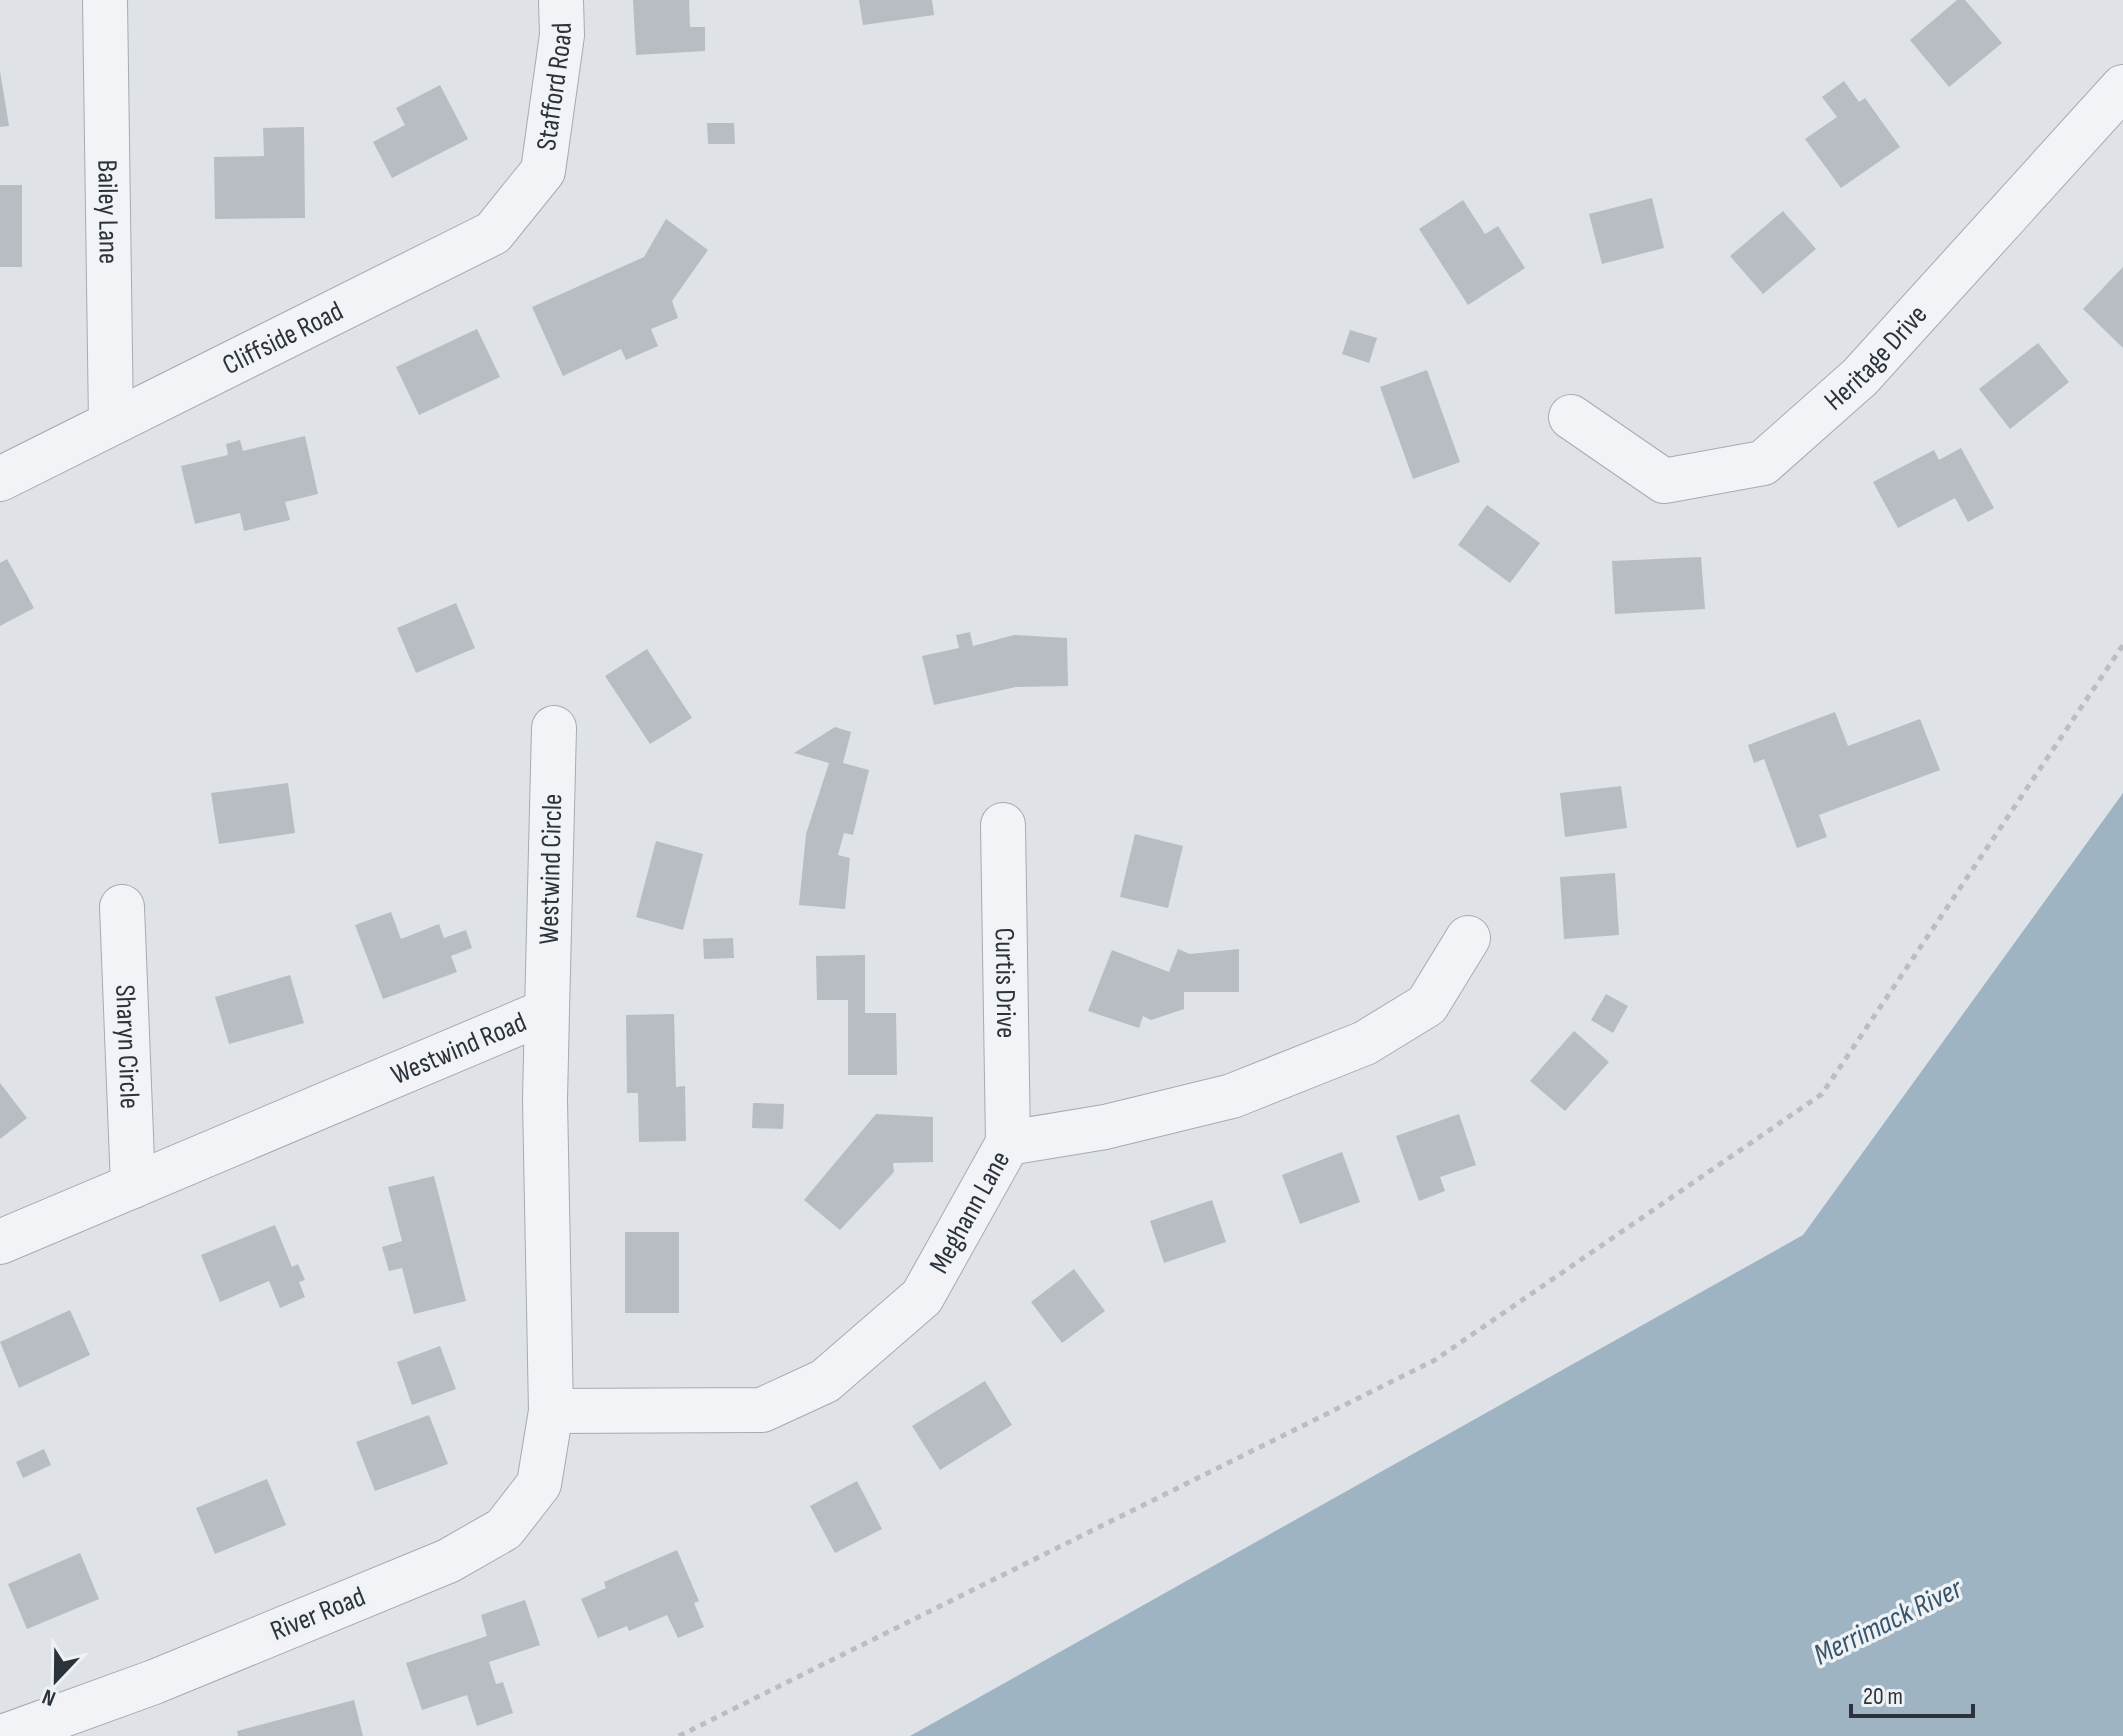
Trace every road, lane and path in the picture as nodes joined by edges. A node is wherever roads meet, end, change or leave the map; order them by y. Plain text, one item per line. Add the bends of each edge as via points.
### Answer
1 (105, 0) edge
2 (561, 0) edge
3 (2123, 87) edge
4 (543, 171) joint
5 (1571, 417) dead end
6 (111, 423) junction
7 (0, 479) edge
8 (2123, 645) edge
9 (554, 728) dead end
10 (1003, 825) dead end
11 (122, 907) dead end
12 (1468, 938) dead end
13 (547, 1011) junction
14 (1008, 1143) junction
15 (133, 1186) junction
16 (0, 1242) edge
17 (551, 1411) junction
18 (5, 1736) edge
19 (679, 1736) edge

1 - 6 street, Bailey Lane
2 - 4 street, Stafford Road via 562,35
3 - 5 street, Heritage Drive via 1860,377 1763,463 1664,481
4 - 6 street, Cliffside Road via 493,233
6 - 7 street, Cliffside Road
8 - 19 path via 1822,1094 1435,1360
9 - 13 street, Westwind Circle
10 - 14 street, Curtis Drive
11 - 15 street, Sharyn Circle
12 - 14 street, Meghann Lane via 1427,1005 1365,1043 1232,1096 1105,1127
13 - 15 street, Westwind Road
13 - 17 street, Westwind Road
14 - 17 street, Meghann Lane via 922,1297 825,1381 762,1410
15 - 16 street, Westwind Road
17 - 18 street, River Road via 539,1484 504,1529 433,1567 154,1682

